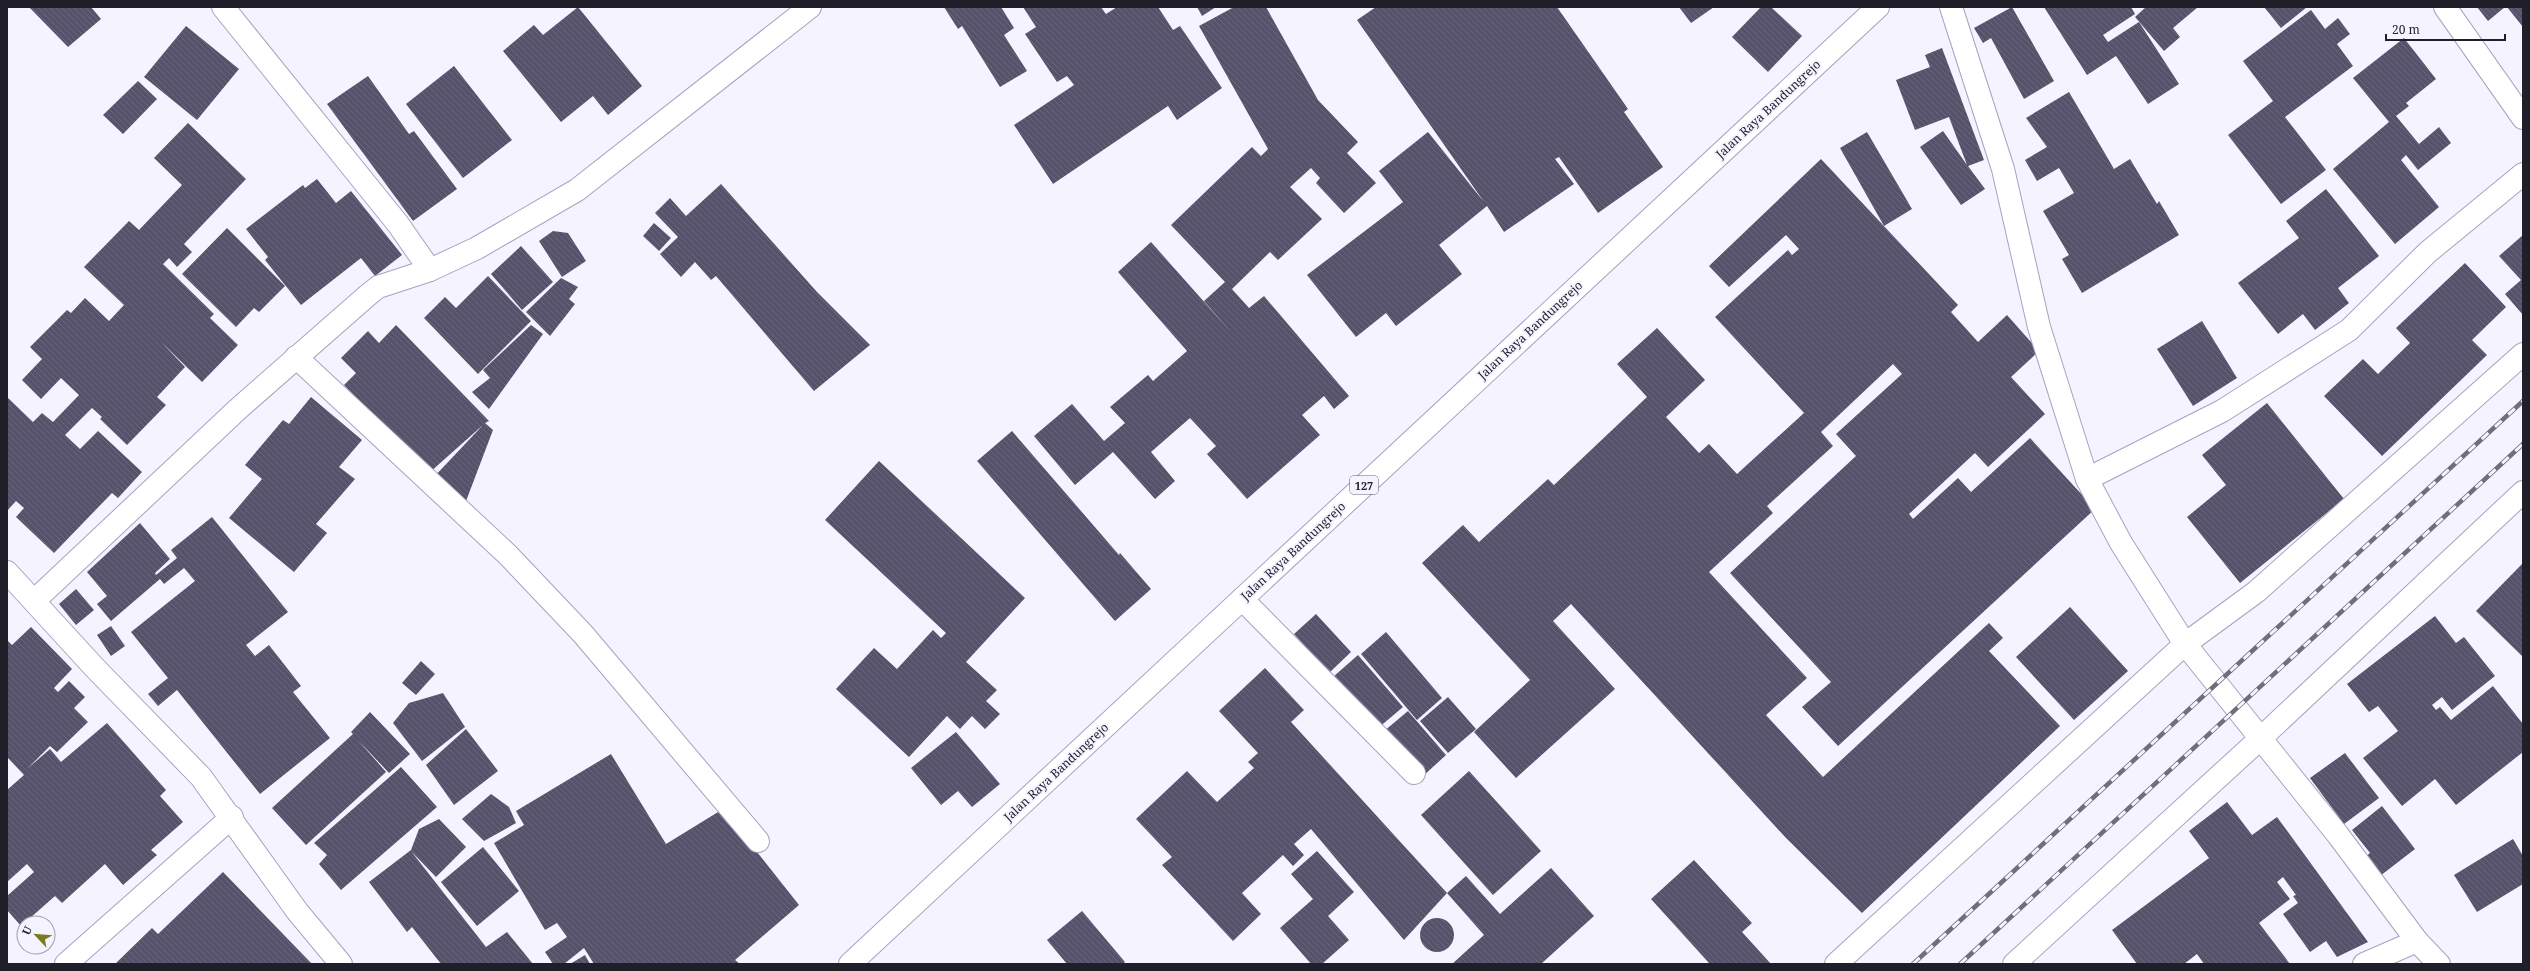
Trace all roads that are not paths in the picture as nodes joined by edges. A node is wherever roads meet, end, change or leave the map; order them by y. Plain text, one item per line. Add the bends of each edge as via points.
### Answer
1 (223, 7) edge
2 (810, 7) edge
3 (1878, 7) edge
4 (1951, 7) edge
5 (2445, 7) edge
6 (2521, 110) edge
7 (2523, 174) edge
8 (430, 270) junction
9 (2523, 354) edge
10 (296, 357) junction
11 (2088, 479) junction
12 (2523, 492) edge
13 (7, 572) edge
14 (1242, 599) junction
15 (34, 601) junction
16 (2185, 644) junction
17 (2262, 737) junction
18 (1414, 773) dead end
19 (232, 817) junction
20 (758, 842) dead end
21 (2417, 941) junction
22 (66, 964) edge
23 (341, 964) edge
24 (850, 964) edge
25 (1836, 964) edge
26 (2014, 964) edge
27 (2364, 964) edge
28 (2439, 964) edge

1 - 8 street via 393,218
2 - 8 street via 577,190 477,248
3 - 14 street, Jalan Raya Bandungrejo / 127
4 - 11 street via 2003,169 2039,326
5 - 6 street
7 - 11 street via 2428,252 2349,330 2222,411
8 - 10 street via 378,287
9 - 16 street via 2256,592
10 - 15 street
10 - 20 street via 529,577 583,634
11 - 16 street via 2121,543
12 - 17 street
13 - 15 street
14 - 18 street
14 - 24 street, Jalan Raya Bandungrejo / 127
15 - 19 street via 201,777
16 - 17 street
16 - 25 street
17 - 21 street
17 - 26 street
19 - 22 street
19 - 23 street via 297,911
21 - 27 street
21 - 28 street

